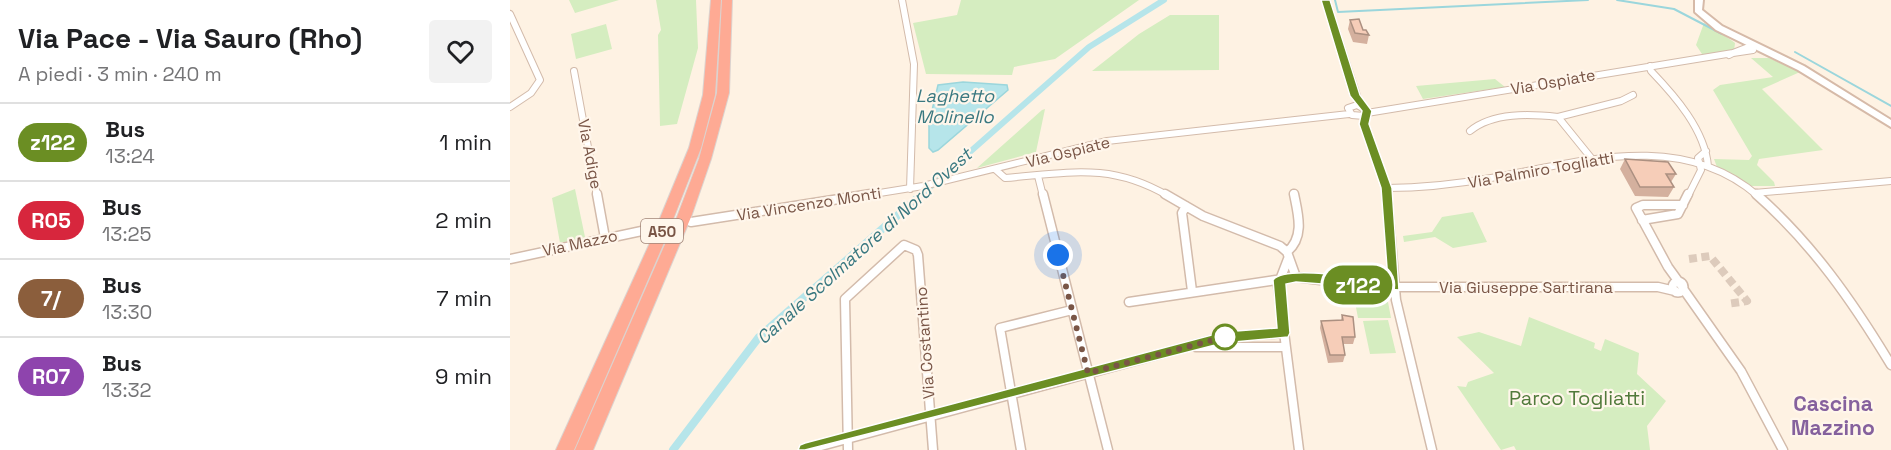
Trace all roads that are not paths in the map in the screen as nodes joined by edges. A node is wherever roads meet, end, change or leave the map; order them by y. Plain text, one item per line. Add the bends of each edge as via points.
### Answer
1 (716, 0) edge
2 (727, 0) edge
3 (902, 0) edge
4 (1326, 0) edge
5 (1699, 0) edge
6 (510, 14) edge
7 (1750, 46) junction
8 (1667, 63) junction
9 (1650, 66) junction
10 (574, 71) dead end
11 (1662, 79) junction
12 (1633, 94) dead end
13 (510, 106) edge
14 (1362, 113) junction
15 (1558, 117) junction
16 (1891, 124) edge
17 (1470, 131) dead end
18 (1592, 159) junction
19 (1704, 165) junction
20 (999, 169) junction
21 (1038, 176) junction
22 (1891, 180) edge
23 (1387, 188) junction
24 (910, 189) junction
25 (1294, 193) dead end
26 (1754, 194) junction
27 (1683, 205) junction
28 (1186, 206) junction
29 (1642, 220) junction
30 (691, 222) dead end
31 (651, 229) dead end
32 (605, 238) junction
33 (1288, 256) junction
34 (510, 259) edge
35 (1296, 277) junction
36 (1279, 280) junction
37 (1394, 287) junction
38 (1676, 287) junction
39 (1192, 291) junction
40 (1128, 302) dead end
41 (1072, 310) junction
42 (1284, 333) junction
43 (1233, 335) junction
44 (1185, 347) junction
45 (1236, 347) junction
46 (1285, 347) junction
47 (1891, 365) edge
48 (1088, 373) junction
49 (1012, 395) junction
50 (930, 416) junction
51 (847, 438) junction
52 (565, 450) edge
53 (584, 450) edge
54 (806, 450) edge
55 (848, 450) edge
56 (933, 450) edge
57 (1021, 450) edge
58 (1108, 450) edge
59 (1299, 450) edge
60 (1432, 450) edge
61 (1783, 450) edge

1 - 52 highway, A50 via 709,95 695,148
2 - 53 highway, A50 via 723,93 705,159
3 - 24 street via 914,64
4 - 14 street
5 - 7 street via 1698,10 1706,19
6 - 13 street via 540,80 531,93
7 - 8 street, Via Ospiate via 1751,52
7 - 16 street via 1801,68
8 - 9 street, Via Ospiate
8 - 11 street via 1661,69
9 - 11 street via 1650,71
9 - 14 street, Via Ospiate
10 - 32 street, Via Adige
11 - 19 street
12 - 15 street via 1621,102
14 - 20 street, Via Ospiate via 1348,108 1349,114 1107,141
14 - 23 street
15 - 17 street via 1529,115 1484,122
15 - 18 street
18 - 19 street, Via Palmiro Togliatti via 1638,156 1685,159
18 - 23 street, Via Palmiro Togliatti via 1462,183
19 - 26 street, Via Palmiro Togliatti
19 - 27 street
20 - 21 street via 1002,178
20 - 24 street, Via Vincenzo Monti
21 - 28 street via 1115,173 1148,184
21 - 41 street
22 - 26 street
23 - 37 street
24 - 30 street, Via Vincenzo Monti
25 - 33 street via 1298,240
26 - 47 street, Via Palmiro Togliatti via 1797,234 1829,272
27 - 29 street via 1677,215
27 - 29 street via 1640,206 1637,210
28 - 33 street via 1271,242
28 - 39 street via 1182,213
29 - 38 street
31 - 32 street, Via Mazzo
32 - 34 street, Via Mazzo
33 - 35 street
33 - 36 street
35 - 36 street, Via Giuseppe Sartirana
35 - 37 street, Via Giuseppe Sartirana
36 - 39 street, Via Giuseppe Sartirana
36 - 42 street
37 - 38 street, Via Giuseppe Sartirana
37 - 60 street
38 - 61 street via 1742,372
39 - 40 street, Via Giuseppe Sartirana
41 - 48 street
41 - 49 street via 1000,328
42 - 43 street
42 - 46 street
43 - 44 street
43 - 45 street
44 - 45 street
44 - 48 street
45 - 46 street
46 - 59 street
48 - 49 street
48 - 58 street
49 - 50 street
49 - 57 street
50 - 51 street
50 - 51 street, Via Costantino via 918,255 904,245 845,299
50 - 56 street, Via Costantino
51 - 54 street
51 - 55 street

